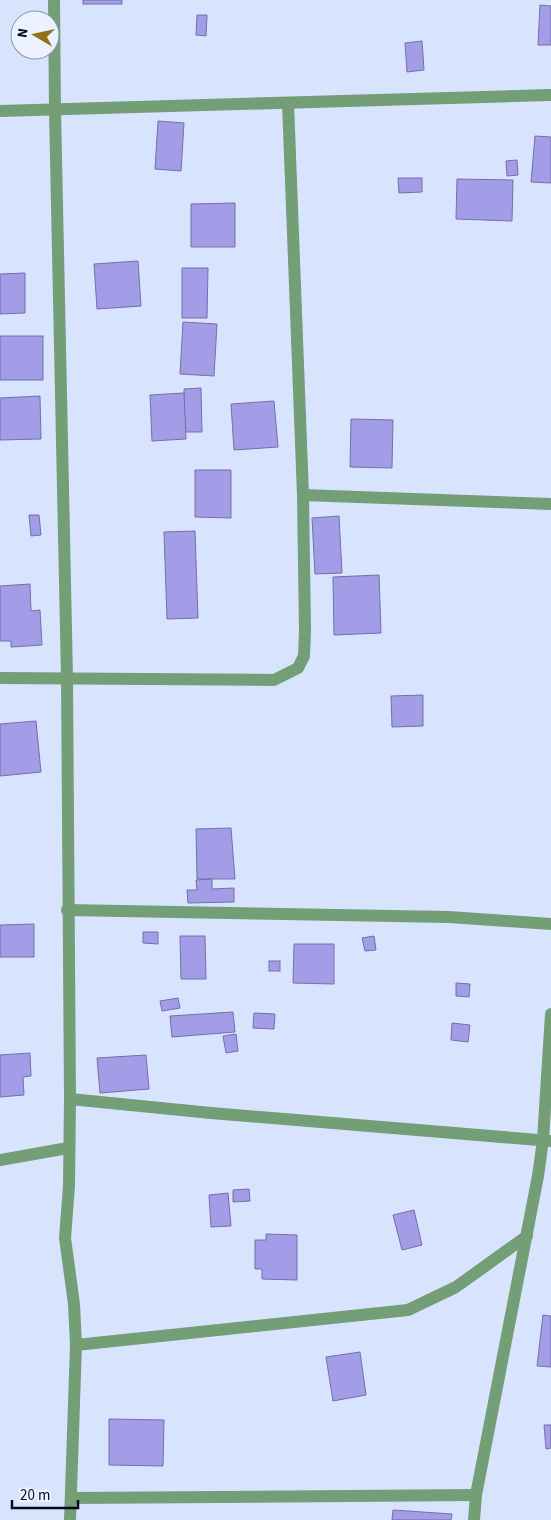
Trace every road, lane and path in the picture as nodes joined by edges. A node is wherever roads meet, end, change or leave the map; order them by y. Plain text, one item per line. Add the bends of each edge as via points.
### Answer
1 (54, 0) edge
2 (551, 95) edge
3 (288, 104) junction
4 (55, 110) junction
5 (0, 111) edge
6 (303, 495) junction
7 (551, 504) edge
8 (67, 677) junction
9 (0, 678) edge
10 (67, 910) junction
11 (551, 924) edge
12 (551, 1014) edge
13 (70, 1099) junction
14 (547, 1141) edge
15 (68, 1148) junction
16 (0, 1160) edge
17 (527, 1236) junction
18 (76, 1345) junction
19 (476, 1495) junction
20 (71, 1498) junction
21 (70, 1520) edge
22 (474, 1520) edge

1 - 4 street
2 - 3 street
3 - 4 street
3 - 6 street
4 - 5 street
4 - 8 street
6 - 7 street
6 - 8 street via 305,630 304,656 298,668 274,680
8 - 9 street
8 - 10 street
10 - 11 street via 449,916
10 - 13 street
12 - 14 street
13 - 14 street
13 - 15 street
14 - 17 street
15 - 16 street
15 - 18 street via 69,1186 64,1238 74,1304
17 - 18 street via 456,1287 408,1310
17 - 19 street
18 - 20 street
19 - 20 street
19 - 22 street
20 - 21 street

